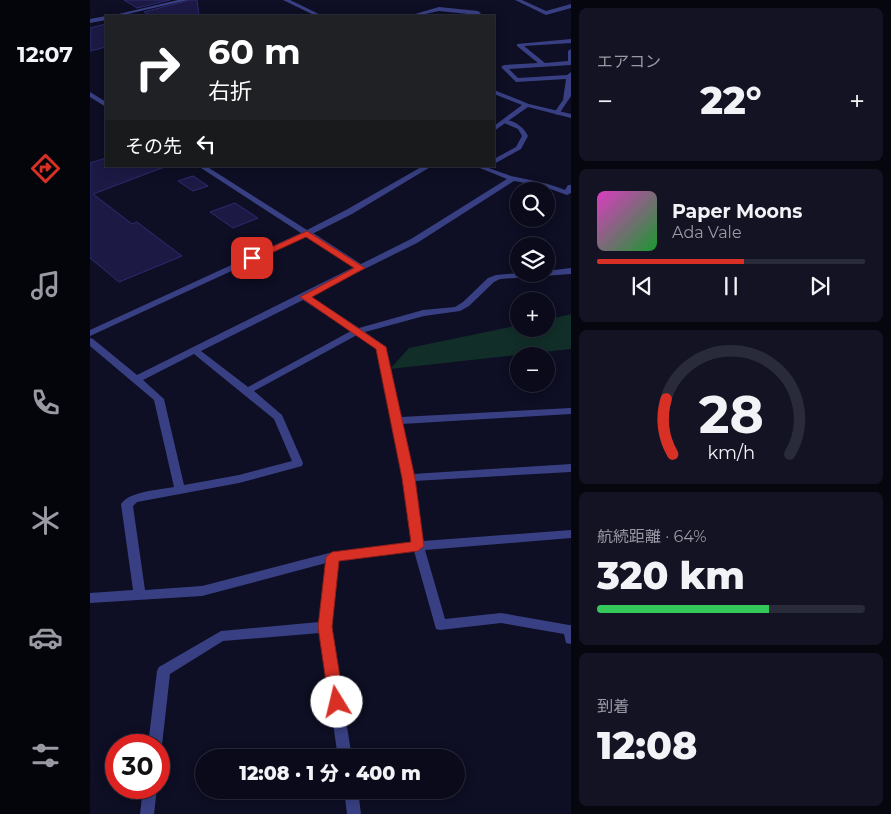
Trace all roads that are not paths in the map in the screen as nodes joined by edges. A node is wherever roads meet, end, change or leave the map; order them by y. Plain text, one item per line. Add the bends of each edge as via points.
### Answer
1 (185, 0) edge
2 (286, 0) edge
3 (518, 0) edge
4 (567, 0) edge
5 (571, 2) edge
6 (571, 6) edge
7 (478, 13) dead end
8 (118, 15) edge
9 (318, 15) edge
10 (415, 15) edge
11 (105, 18) edge
12 (90, 21) edge
13 (571, 41) edge
14 (571, 51) edge
15 (571, 62) edge
16 (543, 64) junction
17 (570, 76) edge
18 (495, 92) edge
19 (90, 94) edge
20 (105, 104) edge
21 (527, 105) junction
22 (556, 112) junction
23 (571, 116) edge
24 (504, 121) junction
25 (495, 127) edge
26 (495, 161) edge
27 (203, 167) edge
28 (427, 167) edge
29 (482, 167) edge
30 (513, 180) junction
31 (571, 187) edge
32 (307, 233) junction
33 (361, 268) junction
34 (571, 271) edge
35 (305, 297) junction
36 (356, 332) junction
37 (90, 333) edge
38 (90, 341) edge
39 (196, 351) junction
40 (135, 380) junction
41 (247, 391) junction
42 (571, 411) edge
43 (397, 421) junction
44 (571, 468) edge
45 (408, 478) junction
46 (180, 490) junction
47 (571, 534) edge
48 (418, 546) junction
49 (332, 557) junction
50 (140, 595) junction
51 (90, 598) edge
52 (325, 627) junction
53 (571, 639) edge
54 (156, 734) edge
55 (345, 749) edge
56 (148, 799) edge
57 (352, 799) edge
58 (146, 814) edge
59 (354, 814) edge

1 - 8 street
2 - 9 street
3 - 6 street via 546,13
4 - 5 street
7 - 10 street via 438,9
11 - 12 street
13 - 16 street via 519,45
14 - 15 street
15 - 16 street
16 - 17 street via 504,67 516,80
17 - 22 street via 568,101
18 - 21 street
19 - 20 street
21 - 22 street
21 - 24 street
22 - 23 street
24 - 25 street
24 - 26 street via 521,128 525,136 518,148
27 - 32 street
28 - 32 street
29 - 30 street
30 - 31 street via 544,184 567,193
30 - 33 street via 414,241
32 - 33 street
32 - 37 street
33 - 35 street
34 - 36 street via 499,277 457,309 423,313
35 - 36 street
35 - 39 street
36 - 41 street
36 - 43 street via 381,347
38 - 40 street
39 - 40 street
39 - 41 street
40 - 46 street via 159,399
41 - 46 street via 278,417 298,463
42 - 43 street
43 - 45 street
44 - 45 street
45 - 48 street
46 - 50 street via 134,499 127,504
47 - 48 street
48 - 49 street
48 - 53 street via 440,625 501,618 569,630
49 - 50 street via 202,592
49 - 52 street
50 - 51 street
52 - 54 street via 221,636 164,671
52 - 55 street
56 - 58 street
57 - 59 street

